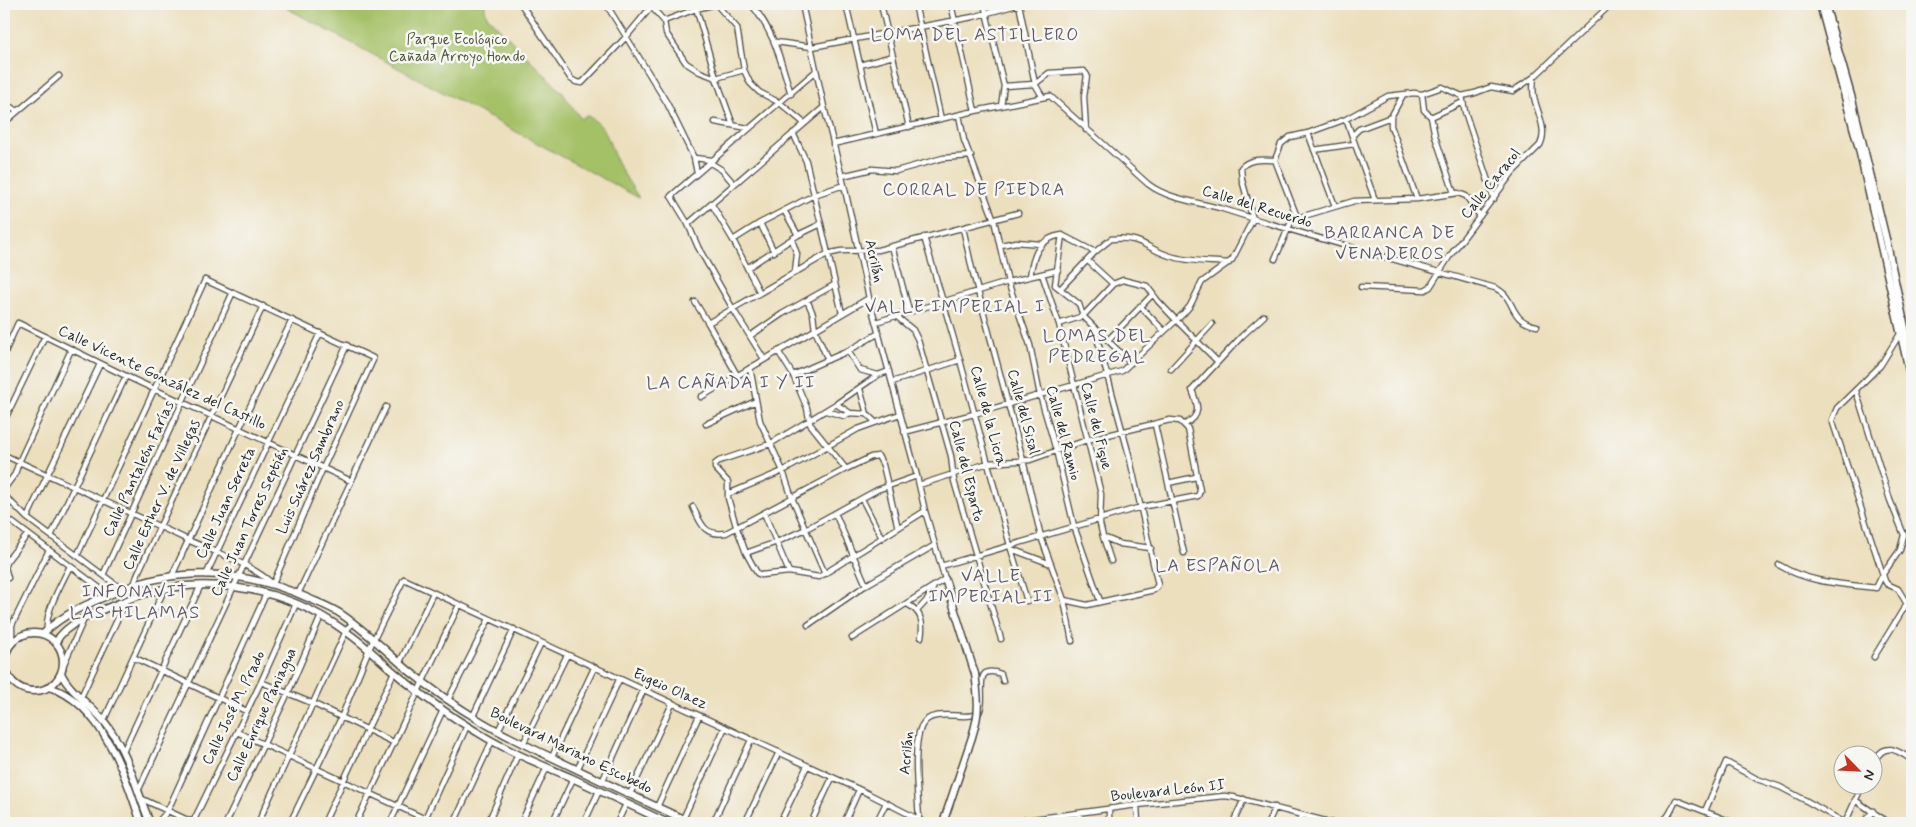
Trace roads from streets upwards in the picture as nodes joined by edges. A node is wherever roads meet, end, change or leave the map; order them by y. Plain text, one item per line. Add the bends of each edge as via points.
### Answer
1 (521, 4) edge
2 (606, 4) edge
3 (716, 4) edge
4 (751, 4) edge
5 (802, 4) edge
6 (846, 4) edge
7 (882, 4) edge
8 (914, 4) edge
9 (950, 4) edge
10 (984, 4) edge
11 (1020, 4) edge
12 (1611, 4) edge
13 (1820, 4) edge
14 (1825, 4) edge
15 (650, 6) edge
16 (695, 6) edge
17 (986, 12) junction
18 (664, 21) junction
19 (953, 21) junction
20 (920, 26) junction
21 (888, 32) junction
22 (627, 36) junction
23 (854, 40) junction
24 (776, 42) junction
25 (812, 48) junction
26 (893, 56) junction
27 (860, 65) junction
28 (744, 70) junction
29 (816, 71) junction
30 (59, 76) dead end
31 (1534, 77) junction
32 (716, 78) junction
33 (1035, 84) junction
34 (1004, 86) junction
35 (791, 94) junction
36 (1422, 94) junction
37 (1403, 95) junction
38 (1042, 96) junction
39 (1462, 96) junction
40 (1463, 102) junction
41 (4, 103) edge
42 (780, 103) junction
43 (1001, 106) junction
44 (824, 107) junction
45 (18, 110) junction
46 (975, 111) junction
47 (959, 115) junction
48 (1392, 117) junction
49 (1432, 117) junction
50 (1346, 118) junction
51 (941, 119) junction
52 (714, 122) dead end
53 (4, 123) edge
54 (804, 123) junction
55 (732, 125) junction
56 (909, 127) junction
57 (748, 128) junction
58 (1086, 130) junction
59 (794, 133) junction
60 (1308, 133) junction
61 (876, 134) junction
62 (1352, 136) junction
63 (833, 144) junction
64 (1354, 144) junction
65 (1314, 150) junction
66 (971, 156) junction
67 (694, 158) junction
68 (1275, 160) junction
69 (710, 161) junction
70 (698, 173) junction
71 (842, 176) junction
72 (734, 184) junction
73 (844, 185) junction
74 (1454, 193) junction
75 (814, 195) junction
76 (1494, 198) junction
77 (1417, 199) junction
78 (1375, 200) junction
79 (711, 203) junction
80 (1335, 206) junction
81 (784, 212) junction
82 (1018, 213) dead end
83 (1480, 216) junction
84 (1297, 217) junction
85 (1253, 219) junction
86 (994, 220) junction
87 (760, 223) junction
88 (688, 224) junction
89 (821, 224) junction
90 (962, 228) junction
91 (1288, 230) junction
92 (1062, 234) junction
93 (798, 236) junction
94 (924, 238) junction
95 (733, 240) junction
96 (792, 240) junction
97 (1041, 244) junction
98 (1001, 245) junction
99 (892, 246) junction
100 (859, 251) junction
101 (774, 252) junction
102 (1096, 252) junction
103 (827, 254) junction
104 (1275, 259) dead end
105 (1088, 261) junction
106 (1229, 263) junction
107 (747, 268) junction
108 (1058, 270) junction
109 (795, 272) junction
110 (1439, 272) junction
111 (1042, 274) junction
112 (1030, 276) junction
113 (1008, 282) junction
114 (1113, 284) junction
115 (834, 285) junction
116 (1058, 287) junction
117 (1361, 287) dead end
118 (233, 292) junction
119 (978, 292) junction
120 (760, 293) junction
121 (1153, 294) junction
122 (869, 298) junction
123 (807, 300) junction
124 (695, 302) dead end
125 (942, 302) junction
126 (263, 306) junction
127 (1140, 306) junction
128 (732, 309) junction
129 (909, 311) junction
130 (842, 313) junction
131 (896, 316) junction
132 (1083, 316) junction
133 (1264, 316) dead end
134 (292, 320) junction
135 (1176, 320) junction
136 (876, 322) junction
137 (708, 323) junction
138 (1059, 324) junction
139 (1212, 324) dead end
140 (1537, 326) dead end
141 (1094, 327) junction
142 (815, 330) junction
143 (1164, 331) junction
144 (320, 332) junction
145 (879, 332) junction
146 (1900, 334) junction
147 (45, 336) junction
148 (750, 336) junction
149 (1108, 339) junction
150 (1196, 341) junction
151 (348, 346) junction
152 (71, 350) junction
153 (778, 351) junction
154 (848, 351) junction
155 (4, 354) edge
156 (764, 359) junction
157 (828, 360) junction
158 (960, 360) junction
159 (1912, 360) edge
160 (1217, 361) junction
161 (1131, 363) junction
162 (100, 364) junction
163 (750, 368) junction
164 (1171, 368) dead end
165 (889, 371) junction
166 (925, 372) junction
167 (737, 375) junction
168 (793, 375) junction
169 (878, 375) junction
170 (126, 376) junction
171 (1107, 376) junction
172 (892, 382) junction
173 (1073, 384) junction
174 (1912, 384) edge
175 (154, 389) junction
176 (860, 389) junction
177 (1856, 391) junction
178 (1040, 395) junction
179 (701, 397) dead end
180 (756, 401) junction
181 (184, 402) junction
182 (836, 404) junction
183 (1007, 404) junction
184 (386, 407) dead end
185 (826, 411) junction
186 (850, 414) junction
187 (867, 414) junction
188 (900, 414) junction
189 (974, 414) junction
190 (213, 417) junction
191 (4, 421) edge
192 (809, 422) junction
193 (875, 422) junction
194 (940, 422) junction
195 (706, 424) dead end
196 (1185, 424) junction
197 (1155, 425) junction
198 (239, 428) junction
199 (904, 432) junction
200 (1122, 432) junction
201 (1087, 440) junction
202 (268, 442) junction
203 (770, 444) junction
204 (826, 446) junction
205 (1056, 450) junction
206 (4, 455) edge
207 (296, 455) junction
208 (1023, 460) junction
209 (19, 462) junction
210 (988, 463) junction
211 (323, 468) junction
212 (846, 469) junction
213 (783, 471) junction
214 (47, 474) junction
215 (953, 475) junction
216 (917, 476) junction
217 (1196, 476) junction
218 (351, 481) junction
219 (1168, 483) junction
220 (919, 485) junction
221 (888, 486) junction
222 (74, 487) junction
223 (4, 489) edge
224 (728, 494) junction
225 (4, 495) edge
226 (792, 498) junction
227 (862, 499) junction
228 (103, 500) junction
229 (1172, 501) junction
230 (693, 507) dead end
231 (1141, 507) junction
232 (925, 510) junction
233 (764, 513) junction
234 (834, 513) junction
235 (132, 514) junction
236 (4, 516) edge
237 (27, 518) junction
238 (1099, 520) junction
239 (736, 526) junction
240 (1074, 526) junction
241 (161, 527) junction
242 (898, 528) junction
243 (806, 529) junction
244 (28, 534) junction
245 (51, 536) junction
246 (1042, 537) junction
247 (1103, 537) junction
248 (882, 538) junction
249 (189, 540) junction
250 (777, 542) junction
251 (1020, 544) junction
252 (935, 545) junction
253 (1010, 548) junction
254 (1151, 548) junction
255 (49, 550) junction
256 (216, 552) junction
257 (746, 553) junction
258 (1184, 553) dead end
259 (1028, 554) junction
260 (975, 555) junction
261 (77, 556) junction
262 (852, 557) junction
263 (1111, 561) dead end
264 (1051, 564) junction
265 (244, 565) junction
266 (1779, 565) dead end
267 (70, 566) junction
268 (941, 566) junction
269 (789, 572) junction
270 (825, 574) junction
271 (1883, 574) junction
272 (103, 575) junction
273 (206, 575) junction
274 (238, 576) junction
275 (171, 577) junction
276 (8, 578) dead end
277 (945, 579) junction
278 (273, 584) junction
279 (134, 585) junction
280 (866, 585) junction
281 (200, 586) junction
282 (934, 586) junction
283 (233, 587) junction
284 (165, 588) junction
285 (123, 590) junction
286 (433, 593) junction
287 (266, 594) junction
288 (298, 594) junction
289 (109, 595) junction
290 (1912, 595) edge
291 (126, 600) junction
292 (1064, 600) junction
293 (1027, 601) dead end
294 (1100, 601) junction
295 (296, 604) junction
296 (459, 604) junction
297 (907, 604) junction
298 (1907, 604) junction
299 (917, 611) junction
300 (321, 616) junction
301 (84, 619) junction
302 (489, 619) junction
303 (353, 622) junction
304 (808, 625) dead end
305 (514, 630) junction
306 (346, 631) junction
307 (45, 632) junction
308 (921, 636) dead end
309 (852, 638) dead end
310 (374, 639) junction
311 (1001, 639) dead end
312 (1072, 641) dead end
313 (56, 642) junction
314 (541, 642) junction
315 (12, 644) junction
316 (369, 649) junction
317 (567, 655) junction
318 (133, 657) junction
319 (1874, 657) dead end
320 (400, 662) junction
321 (594, 668) junction
322 (62, 669) junction
323 (161, 670) junction
324 (394, 672) junction
325 (620, 680) junction
326 (1003, 680) dead end
327 (261, 682) junction
328 (424, 682) junction
329 (188, 684) junction
330 (49, 687) junction
331 (643, 691) junction
332 (419, 692) junction
333 (288, 693) junction
334 (81, 697) junction
335 (218, 697) junction
336 (448, 700) junction
337 (314, 704) junction
338 (672, 704) junction
339 (443, 710) junction
340 (246, 711) junction
341 (473, 716) junction
342 (699, 716) junction
343 (341, 718) junction
344 (104, 720) junction
345 (467, 726) junction
346 (725, 728) junction
347 (367, 730) junction
348 (498, 731) junction
349 (237, 732) junction
350 (751, 740) junction
351 (492, 741) junction
352 (395, 743) junction
353 (262, 744) junction
354 (524, 744) junction
355 (1884, 750) edge
356 (123, 752) junction
357 (780, 752) junction
358 (518, 754) junction
359 (290, 757) junction
360 (552, 757) junction
361 (1912, 760) edge
362 (807, 766) junction
363 (546, 767) junction
364 (315, 769) junction
365 (577, 770) junction
366 (832, 778) junction
367 (573, 779) junction
368 (343, 782) junction
369 (602, 782) junction
370 (859, 790) junction
371 (138, 791) junction
372 (600, 791) junction
373 (630, 794) junction
374 (1858, 794) edge
375 (370, 795) junction
376 (140, 798) junction
377 (1244, 799) junction
378 (1855, 800) junction
379 (886, 803) junction
380 (626, 804) junction
381 (1137, 805) junction
382 (398, 807) junction
383 (657, 807) junction
384 (1275, 807) junction
385 (1108, 809) junction
386 (1705, 811) junction
387 (1873, 811) junction
388 (167, 812) junction
389 (1080, 813) junction
390 (1302, 815) junction
391 (654, 816) junction
392 (1051, 816) junction
393 (683, 819) junction
394 (919, 820) junction
395 (424, 821) edge
396 (1018, 822) edge
397 (1887, 822) edge
398 (141, 823) edge
399 (150, 823) edge
400 (157, 823) edge
401 (194, 823) edge
402 (226, 823) edge
403 (258, 823) edge
404 (290, 823) edge
405 (324, 823) edge
406 (356, 823) edge
407 (390, 823) edge
408 (434, 823) edge
409 (454, 823) edge
410 (488, 823) edge
411 (521, 823) edge
412 (552, 823) edge
413 (584, 823) edge
414 (617, 823) edge
415 (650, 823) edge
416 (668, 823) edge
417 (692, 823) edge
418 (713, 823) edge
419 (746, 823) edge
420 (780, 823) edge
421 (811, 823) edge
422 (844, 823) edge
423 (876, 823) edge
424 (926, 823) edge
425 (943, 823) edge
426 (1002, 823) edge
427 (1052, 823) edge
428 (1081, 823) edge
429 (1109, 823) edge
430 (1138, 823) edge
431 (1233, 823) edge
432 (1268, 823) edge
433 (1298, 823) edge
434 (1332, 823) edge
435 (1635, 823) edge
436 (1734, 823) edge
437 (1845, 823) edge
438 (1863, 823) edge

1 - 22 street via 546,44 576,82 582,83
2 - 22 street
3 - 16 street
3 - 28 street via 737,28
4 - 24 street
5 - 25 street, Acrilán
6 - 23 street
7 - 21 street
8 - 20 street
9 - 19 street
10 - 17 street
11 - 17 street
11 - 33 street
12 - 31 street
13 - 146 street via 1860,149
14 - 159 street via 1857,117
15 - 18 street
15 - 22 street
16 - 18 street
16 - 32 street
17 - 19 street
17 - 34 street
18 - 32 street via 666,33 686,64
19 - 20 street
19 - 46 street
20 - 21 street
20 - 51 street
21 - 23 street
21 - 26 street
22 - 67 street via 667,103
23 - 25 street
23 - 27 street
24 - 25 street
24 - 35 street
25 - 29 street, Acrilán
26 - 27 street
26 - 56 street
27 - 61 street
28 - 32 street
28 - 42 street via 759,92
29 - 35 street
29 - 44 street, Acrilán
30 - 45 street
31 - 39 street via 1513,91 1491,87
31 - 76 street, Calle Caracol via 1534,96 1543,140
32 - 55 street
33 - 34 street
33 - 38 street
33 - 58 street via 1049,73 1086,73
34 - 43 street
35 - 42 street
36 - 37 street
36 - 39 street via 1442,87
36 - 49 street via 1424,110
37 - 48 street
37 - 50 street via 1388,96
38 - 43 street
38 - 58 street, Calle del Recuerdo via 1053,98
39 - 40 street
40 - 49 street
40 - 76 street
41 - 45 street
42 - 54 street
42 - 57 street
43 - 46 street
44 - 54 street
44 - 63 street, Acrilán
45 - 53 street
46 - 47 street
47 - 51 street
47 - 66 street, Calle del Ramio
48 - 62 street via 1359,129
48 - 77 street via 1393,132
49 - 74 street
50 - 60 street
50 - 62 street
51 - 56 street
52 - 55 street
54 - 59 street
55 - 57 street
56 - 61 street
57 - 69 street
58 - 85 street, Calle del Recuerdo via 1158,190
59 - 72 street
59 - 75 street via 806,161
60 - 65 street
60 - 68 street via 1284,140
61 - 63 street
62 - 64 street
63 - 71 street, Acrilán
64 - 65 street
64 - 78 street
65 - 80 street
66 - 71 street via 943,158 896,172 872,170
66 - 86 street, Calle del Ramio
67 - 69 street
67 - 70 street
68 - 84 street
68 - 85 street via 1251,161 1243,165 1240,173
69 - 70 street
69 - 72 street
70 - 88 street via 671,196
71 - 73 street, Acrilán
72 - 79 street
73 - 75 street
73 - 100 street, Acrilán
74 - 77 street
74 - 83 street via 1464,194
75 - 81 street
75 - 89 street
76 - 83 street, Calle Caracol
77 - 78 street
78 - 80 street
79 - 88 street
79 - 95 street
80 - 84 street
81 - 87 street
81 - 93 street
82 - 86 street
83 - 110 street, Calle Caracol
84 - 91 street
85 - 91 street, Calle del Recuerdo
85 - 106 street
86 - 90 street
86 - 98 street, Calle del Ramio
87 - 95 street
87 - 101 street
88 - 128 street
89 - 93 street
89 - 103 street
90 - 94 street
90 - 119 street, Calle del Sisal
91 - 104 street
91 - 110 street, Calle del Recuerdo
92 - 97 street
92 - 102 street
92 - 108 street
93 - 96 street
94 - 99 street
94 - 125 street, Calle de la Licra
95 - 107 street
96 - 101 street
96 - 109 street via 797,254
97 - 98 street via 1016,242
97 - 112 street via 1032,260
98 - 113 street, Calle del Ramio
99 - 100 street
99 - 129 street
100 - 103 street
100 - 122 street, Acrilán
101 - 107 street
102 - 105 street
102 - 106 street via 1111,239 1129,238 1175,258
103 - 109 street
103 - 115 street
105 - 114 street
105 - 116 street
106 - 135 street via 1202,282 1194,299
107 - 120 street
108 - 111 street
108 - 116 street
109 - 120 street
110 - 117 street, Calle Caracol via 1430,288 1425,290
110 - 140 street, Calle del Recuerdo via 1498,290 1504,294 1520,321
111 - 112 street
111 - 138 street, Calle del Fique
112 - 113 street
113 - 119 street
113 - 178 street, Calle del Ramio via 1030,345
114 - 121 street via 1123,280 1147,286
114 - 132 street
115 - 123 street
115 - 130 street
116 - 132 street via 1079,304
118 - 126 street
118 - 175 street via 204,281
118 - 181 street, Calle Pantaleón Farías
119 - 125 street
119 - 183 street, Calle del Sisal
120 - 128 street
121 - 127 street
121 - 135 street
122 - 130 street
122 - 136 street, Acrilán
123 - 142 street
123 - 148 street
124 - 137 street
125 - 129 street
125 - 158 street, Calle de la Licra
126 - 134 street
126 - 190 street, Calle Esther V. de Villegas
127 - 143 street
127 - 149 street
128 - 137 street
128 - 148 street
129 - 131 street
130 - 142 street
131 - 136 street
131 - 166 street, Calle del Esparto via 916,334
132 - 138 street
132 - 141 street
133 - 160 street
134 - 144 street
134 - 198 street
135 - 143 street
135 - 150 street
136 - 145 street, Acrilán
137 - 167 street
138 - 173 street, Calle del Fique
139 - 150 street
141 - 149 street
141 - 171 street
142 - 153 street
142 - 157 street
143 - 161 street
144 - 151 street
144 - 202 street, Calle Juan Serreta
145 - 154 street
145 - 165 street, Acrilán
146 - 174 street
146 - 177 street via 1880,366
147 - 152 street, Calle Vicente González del Castillo
147 - 155 street, Calle Vicente González del Castillo via 18,323
147 - 191 street
148 - 156 street
149 - 161 street
150 - 160 street
150 - 164 street
151 - 207 street, Calle Juan Torres Septién
151 - 211 street, Luis Suárez Sambrano via 373,360
152 - 162 street, Calle Vicente González del Castillo
152 - 209 street
153 - 156 street
153 - 168 street
154 - 157 street
154 - 169 street via 860,370
156 - 163 street
157 - 168 street
158 - 166 street
158 - 189 street, Calle de la Licra
160 - 196 street via 1192,390 1198,406 1192,421
161 - 171 street via 1122,371
162 - 170 street, Calle Vicente González del Castillo
162 - 214 street
163 - 167 street
163 - 180 street
165 - 169 street
165 - 172 street, Acrilán
166 - 172 street
166 - 194 street, Calle del Esparto
167 - 179 street
168 - 192 street via 807,408
169 - 176 street
170 - 175 street, Calle Vicente González del Castillo
170 - 222 street
171 - 173 street
171 - 200 street
172 - 188 street, Acrilán
173 - 178 street
173 - 201 street, Calle del Fique
175 - 181 street, Calle Vicente González del Castillo
175 - 228 street
176 - 182 street
176 - 187 street
177 - 271 street via 1904,535 1900,550
177 - 271 street via 1838,408 1832,420
178 - 183 street
178 - 205 street, Calle del Ramio
180 - 195 street
180 - 203 street
181 - 190 street, Calle Vicente González del Castillo
181 - 235 street, Calle Pantaleón Farías
182 - 185 street
182 - 186 street
183 - 189 street
183 - 208 street, Calle del Sisal
184 - 218 street
185 - 186 street via 844,416
185 - 192 street
186 - 187 street
187 - 193 street
188 - 193 street
188 - 199 street, Acrilán
189 - 194 street
189 - 210 street, Calle de la Licra
190 - 198 street, Calle Vicente González del Castillo
190 - 241 street, Calle Esther V. de Villegas
192 - 203 street
192 - 204 street
193 - 204 street
194 - 199 street
194 - 215 street, Calle del Esparto
196 - 197 street via 1173,420
196 - 217 street
197 - 200 street
197 - 219 street
198 - 202 street, Calle Vicente González del Castillo
198 - 249 street
199 - 216 street, Acrilán
200 - 201 street
200 - 231 street
201 - 205 street
201 - 238 street, Calle del Fique via 1102,500
202 - 207 street, Calle Vicente González del Castillo
202 - 256 street, Calle Juan Serreta
203 - 213 street
203 - 224 street via 717,463 715,468 728,482
204 - 212 street
204 - 213 street
205 - 208 street
205 - 240 street, Calle del Ramio
206 - 209 street
207 - 211 street, Calle Vicente González del Castillo
207 - 265 street, Calle Juan Torres Septién
208 - 210 street
208 - 246 street, Calle del Sisal
209 - 214 street
209 - 223 street
210 - 215 street
210 - 253 street, Calle de la Licra
211 - 218 street, Calle Vicente González del Castillo
211 - 278 street, Luis Suárez Sambrano
212 - 221 street via 878,456
212 - 226 street
213 - 224 street
213 - 226 street
214 - 222 street
214 - 237 street
215 - 220 street
215 - 260 street, Calle del Esparto
216 - 220 street, Acrilán
216 - 221 street
217 - 219 street
217 - 229 street via 1200,495
218 - 288 street
219 - 229 street
220 - 232 street, Acrilán
221 - 227 street
221 - 242 street
222 - 228 street
222 - 245 street
224 - 239 street
225 - 237 street
226 - 233 street
226 - 243 street
227 - 234 street
227 - 248 street
228 - 235 street
228 - 261 street
229 - 231 street
229 - 258 street
230 - 239 street via 703,527 712,533 726,533
231 - 238 street
231 - 254 street
232 - 242 street
232 - 252 street, Acrilán
233 - 239 street
233 - 250 street
234 - 243 street
234 - 262 street
235 - 241 street
235 - 272 street, Calle Pantaleón Farías
236 - 244 street
237 - 245 street
238 - 240 street
238 - 247 street, Calle del Fique
239 - 257 street
240 - 246 street
240 - 294 street, Calle del Ramio
241 - 249 street
241 - 279 street, Calle Esther V. de Villegas
242 - 248 street
243 - 250 street
243 - 270 street
244 - 255 street
244 - 276 street via 6,562
245 - 261 street
246 - 251 street
246 - 264 street, Calle del Sisal
247 - 254 street via 1120,544
247 - 263 street, Calle del Fique
248 - 262 street
249 - 256 street
249 - 275 street
250 - 257 street
250 - 269 street
251 - 253 street
251 - 259 street
252 - 268 street, Acrilán
252 - 280 street
253 - 259 street
253 - 260 street
253 - 293 street, Calle de la Licra
254 - 294 street via 1158,588
255 - 267 street
255 - 315 street via 12,625
256 - 265 street
256 - 273 street, Calle Juan Serreta
257 - 269 street via 757,574
259 - 264 street
260 - 268 street
260 - 311 street, Calle del Esparto
261 - 272 street
262 - 270 street
262 - 280 street
264 - 292 street, Calle del Sisal
265 - 274 street, Calle Juan Torres Septién
265 - 278 street
266 - 271 street via 1815,580 1876,588
267 - 289 street
267 - 307 street via 49,613
268 - 277 street, Acrilán
269 - 270 street via 814,577
271 - 298 street via 1887,584 1898,589
272 - 285 street
273 - 274 street, Boulevard Mariano Escobedo
273 - 275 street, Boulevard Mariano Escobedo
274 - 278 street, Boulevard Mariano Escobedo
274 - 283 street, Calle Juan Torres Septién
275 - 279 street, Boulevard Mariano Escobedo
277 - 282 street
277 - 425 street, bridge via 975,674 979,701 976,726
278 - 288 street, Boulevard Mariano Escobedo
279 - 285 street, Boulevard Mariano Escobedo
280 - 304 street
281 - 283 street, Boulevard Mariano Escobedo
281 - 284 street, Boulevard Mariano Escobedo
281 - 323 street
282 - 297 street
282 - 299 street
283 - 287 street, Boulevard Mariano Escobedo
283 - 329 street, Calle Juan Torres Septién
284 - 291 street, Boulevard Mariano Escobedo
284 - 318 street
285 - 289 street, Boulevard Mariano Escobedo
286 - 296 street, Eugeio Olaez
286 - 310 street, Eugeio Olaez via 404,579
286 - 320 street
287 - 295 street, Boulevard Mariano Escobedo
287 - 335 street
288 - 303 street, Boulevard Mariano Escobedo
289 - 307 street, Boulevard Mariano Escobedo via 60,620
290 - 298 street
291 - 301 street, Boulevard Mariano Escobedo
291 - 334 street
292 - 294 street via 1081,605
292 - 312 street, Calle del Sisal
295 - 300 street, Boulevard Mariano Escobedo
295 - 327 street, Calle José M. Prado
296 - 302 street, Eugeio Olaez
296 - 328 street
297 - 299 street
297 - 309 street
298 - 319 street
299 - 308 street via 922,623
300 - 306 street, Boulevard Mariano Escobedo
300 - 333 street, Calle Enrique Paniagua
301 - 313 street, Boulevard Mariano Escobedo via 60,634
301 - 322 street
302 - 305 street, Eugeio Olaez
302 - 336 street
303 - 306 street
303 - 310 street, Boulevard Mariano Escobedo
305 - 314 street, Eugeio Olaez
305 - 341 street
306 - 316 street, Boulevard Mariano Escobedo
306 - 337 street
307 - 313 street
307 - 315 street via 26,634
310 - 316 street
310 - 320 street, Boulevard Mariano Escobedo
313 - 322 street via 63,656
314 - 317 street, Eugeio Olaez
314 - 348 street
315 - 330 street via 5,658 5,667 12,682 34,692
316 - 324 street, Boulevard Mariano Escobedo
316 - 343 street
317 - 321 street, Eugeio Olaez
317 - 354 street
318 - 323 street
318 - 344 street
320 - 328 street, Boulevard Mariano Escobedo
321 - 325 street, Eugeio Olaez
321 - 360 street
322 - 330 street
322 - 334 street via 66,682
323 - 329 street
323 - 356 street
324 - 332 street, Boulevard Mariano Escobedo
324 - 347 street
325 - 331 street, Eugeio Olaez
325 - 365 street
326 - 394 street, Acrilán, bridge via 1002,674 995,672 984,675 980,681 980,713 935,716 921,727 917,754
327 - 333 street
327 - 340 street, Calle José M. Prado
328 - 332 street
328 - 336 street, Boulevard Mariano Escobedo
329 - 335 street
329 - 371 street, Calle Juan Torres Septién
330 - 398 street via 71,699 106,738 122,767
331 - 338 street, Eugeio Olaez
331 - 369 street
332 - 339 street, Boulevard Mariano Escobedo
332 - 352 street
333 - 337 street
333 - 353 street, Calle Enrique Paniagua
334 - 344 street
335 - 340 street
335 - 388 street
336 - 341 street, Boulevard Mariano Escobedo
337 - 343 street
337 - 359 street
338 - 342 street, Eugeio Olaez
338 - 373 street
339 - 345 street, Boulevard Mariano Escobedo
339 - 382 street
340 - 349 street, Calle José M. Prado
341 - 348 street, Boulevard Mariano Escobedo
342 - 346 street, Eugeio Olaez
342 - 383 street
343 - 347 street
343 - 364 street
344 - 356 street
345 - 351 street, Boulevard Mariano Escobedo
345 - 395 street
346 - 350 street, Eugeio Olaez
346 - 393 street
347 - 352 street
347 - 368 street
348 - 354 street, Boulevard Mariano Escobedo
349 - 353 street
349 - 401 street, Calle José M. Prado
350 - 357 street, Eugeio Olaez
350 - 418 street
351 - 358 street, Boulevard Mariano Escobedo
351 - 409 street
352 - 375 street
353 - 359 street
353 - 402 street, Calle Enrique Paniagua
354 - 360 street, Boulevard Mariano Escobedo
355 - 361 street via 1898,751
356 - 371 street
357 - 362 street, Eugeio Olaez
357 - 419 street
358 - 363 street, Boulevard Mariano Escobedo
358 - 410 street
359 - 364 street
359 - 403 street
360 - 365 street, Boulevard Mariano Escobedo
362 - 366 street, Eugeio Olaez
362 - 420 street
363 - 367 street, Boulevard Mariano Escobedo
363 - 411 street
364 - 368 street
364 - 404 street
365 - 369 street, Boulevard Mariano Escobedo
366 - 370 street, Eugeio Olaez
366 - 421 street
367 - 372 street, Boulevard Mariano Escobedo
367 - 412 street
368 - 375 street
368 - 405 street
369 - 373 street, Boulevard Mariano Escobedo
370 - 379 street, Eugeio Olaez
370 - 422 street
371 - 376 street
372 - 380 street, Boulevard Mariano Escobedo
372 - 413 street
373 - 383 street, Boulevard Mariano Escobedo
374 - 378 street
375 - 382 street
375 - 406 street
376 - 388 street
376 - 399 street
377 - 381 street, Boulevard León II via 1212,797
377 - 384 street, Boulevard León II
377 - 431 street
378 - 387 street
378 - 437 street
379 - 394 street, Eugeio Olaez
379 - 423 street
380 - 391 street, Boulevard Mariano Escobedo
380 - 414 street
381 - 385 street, Boulevard León II
381 - 430 street
382 - 395 street
382 - 407 street
383 - 393 street, Boulevard Mariano Escobedo
384 - 390 street, Boulevard León II
384 - 432 street
385 - 389 street, Boulevard León II
385 - 429 street
386 - 435 street via 1676,800 1662,821 1639,820
386 - 436 street
386 - 437 street via 1726,762
387 - 397 street
387 - 438 street
388 - 400 street
388 - 401 street
389 - 392 street, Boulevard León II
389 - 428 street
390 - 433 street
390 - 434 street, Boulevard León II
391 - 415 street
391 - 416 street, Boulevard Mariano Escobedo
392 - 396 street, Boulevard León II
392 - 427 street
393 - 417 street, Boulevard Mariano Escobedo
394 - 424 street, Eugeio Olaez
395 - 408 street
396 - 426 street, Boulevard León II

